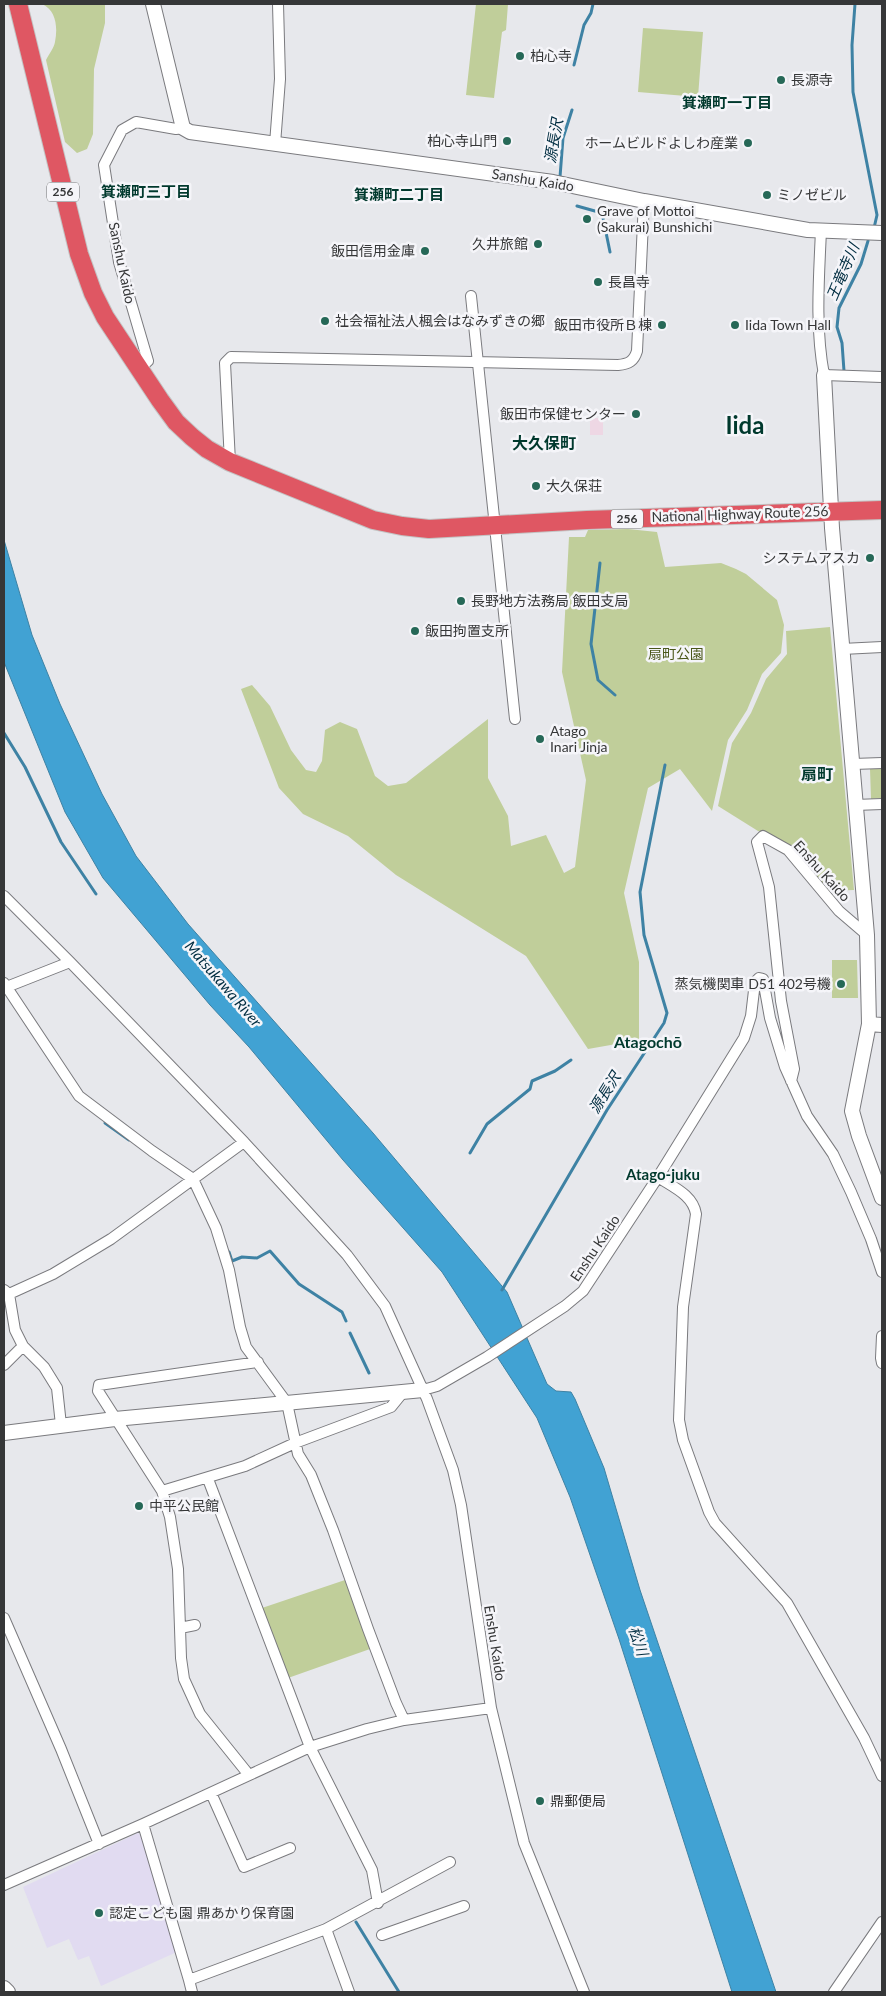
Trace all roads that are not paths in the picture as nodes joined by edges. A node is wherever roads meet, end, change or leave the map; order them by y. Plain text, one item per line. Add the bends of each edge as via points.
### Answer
1 (18, 4) edge
2 (153, 4) edge
3 (278, 4) edge
4 (183, 128) junction
5 (275, 144) junction
6 (644, 201) junction
7 (821, 230) junction
8 (882, 233) edge
9 (471, 296) dead end
10 (479, 363) junction
11 (139, 369) junction
12 (824, 375) junction
13 (882, 377) edge
14 (236, 465) junction
15 (882, 510) edge
16 (831, 511) junction
17 (495, 524) junction
18 (882, 647) edge
19 (842, 649) junction
20 (515, 718) dead end
21 (882, 763) edge
22 (852, 764) junction
23 (882, 804) edge
24 (855, 806) junction
25 (4, 896) edge
26 (867, 935) junction
27 (70, 962) junction
28 (5, 986) edge
29 (876, 1024) edge
30 (791, 1082) junction
31 (244, 1142) junction
32 (658, 1177) junction
33 (193, 1178) junction
34 (882, 1198) edge
35 (882, 1272) edge
36 (7, 1292) edge
37 (882, 1336) edge
38 (23, 1346) junction
39 (258, 1362) junction
40 (882, 1363) edge
41 (4, 1365) edge
42 (423, 1390) junction
43 (404, 1391) junction
44 (287, 1403) junction
45 (115, 1419) junction
46 (61, 1425) junction
47 (4, 1433) edge
48 (295, 1443) junction
49 (208, 1479) junction
50 (162, 1491) junction
51 (4, 1618) edge
52 (195, 1625) dead end
53 (180, 1628) junction
54 (491, 1708) junction
55 (404, 1720) junction
56 (310, 1747) junction
57 (249, 1775) junction
58 (882, 1776) edge
59 (211, 1793) junction
60 (143, 1824) junction
61 (99, 1844) junction
62 (290, 1848) dead end
63 (450, 1862) dead end
64 (4, 1885) edge
65 (378, 1903) junction
66 (464, 1906) dead end
67 (882, 1922) edge
68 (326, 1930) junction
69 (382, 1935) dead end
70 (189, 1980) junction
71 (4, 1988) edge
72 (8, 1992) edge
73 (192, 1992) edge
74 (349, 1992) edge
75 (584, 1992) edge
76 (834, 1992) edge

1 - 11 highway, National Highway Route 256 / 256 via 79,254 105,317
2 - 4 street
3 - 5 street via 280,79
4 - 5 street, Sanshu Kaido via 190,132
4 - 11 street, Sanshu Kaido via 136,122 122,130 104,165 119,262 148,361
5 - 6 street, Sanshu Kaido via 526,178
6 - 7 street, Sanshu Kaido
6 - 10 street via 635,358 628,364 618,365
7 - 8 street, Sanshu Kaido
7 - 12 street via 818,313
9 - 10 street
10 - 14 street via 231,357 225,362
10 - 17 street
11 - 14 highway, National Highway Route 256 / 256 via 192,437
12 - 13 street
12 - 16 street
14 - 17 highway, National Highway Route 256 / 256 via 373,520 429,529
15 - 16 highway, National Highway Route 256 / 256
16 - 17 highway, National Highway Route 256 / 256
16 - 19 street
17 - 20 street
18 - 19 street
19 - 22 street
21 - 22 street
22 - 24 street
23 - 24 street
24 - 26 street
25 - 27 street
26 - 29 street
26 - 30 street, Enshu Kaido via 839,911 788,850 763,836 757,842 769,888 781,1000 794,1069
27 - 28 street
27 - 31 street
28 - 33 street via 79,1096
29 - 34 street via 852,1111
30 - 32 street, Enshu Kaido via 770,1018 765,985 758,978 744,1038
30 - 35 street via 851,1192
31 - 33 street
31 - 42 street via 361,1272 385,1306
32 - 42 street, Enshu Kaido via 583,1292 487,1357 437,1386
32 - 58 street via 686,1195 696,1214 683,1307 679,1420 709,1512 715,1523 787,1603 864,1738
33 - 36 street via 112,1239 53,1274
33 - 39 street via 216,1228 246,1346
36 - 38 street via 15,1330
37 - 40 street
38 - 41 street
38 - 46 street via 44,1366 57,1388
39 - 44 street
39 - 45 street via 100,1385 98,1391
42 - 43 street
42 - 54 street, Enshu Kaido via 461,1505
43 - 44 street
43 - 48 street via 391,1407
44 - 45 street
44 - 48 street
45 - 46 street
45 - 50 street
46 - 47 street
48 - 49 street
48 - 55 street via 330,1521
49 - 50 street
49 - 56 street
50 - 53 street via 170,1517 178,1569
51 - 61 street
52 - 53 street
53 - 57 street via 184,1679 200,1714
54 - 55 street
54 - 75 street, Enshu Kaido via 524,1843
55 - 56 street
56 - 57 street
56 - 65 street via 372,1870
57 - 59 street
59 - 60 street
59 - 62 street via 244,1867
60 - 61 street
60 - 70 street
61 - 64 street
63 - 65 street
65 - 68 street
66 - 69 street
67 - 76 street
68 - 70 street
68 - 74 street
70 - 73 street
71 - 72 street

